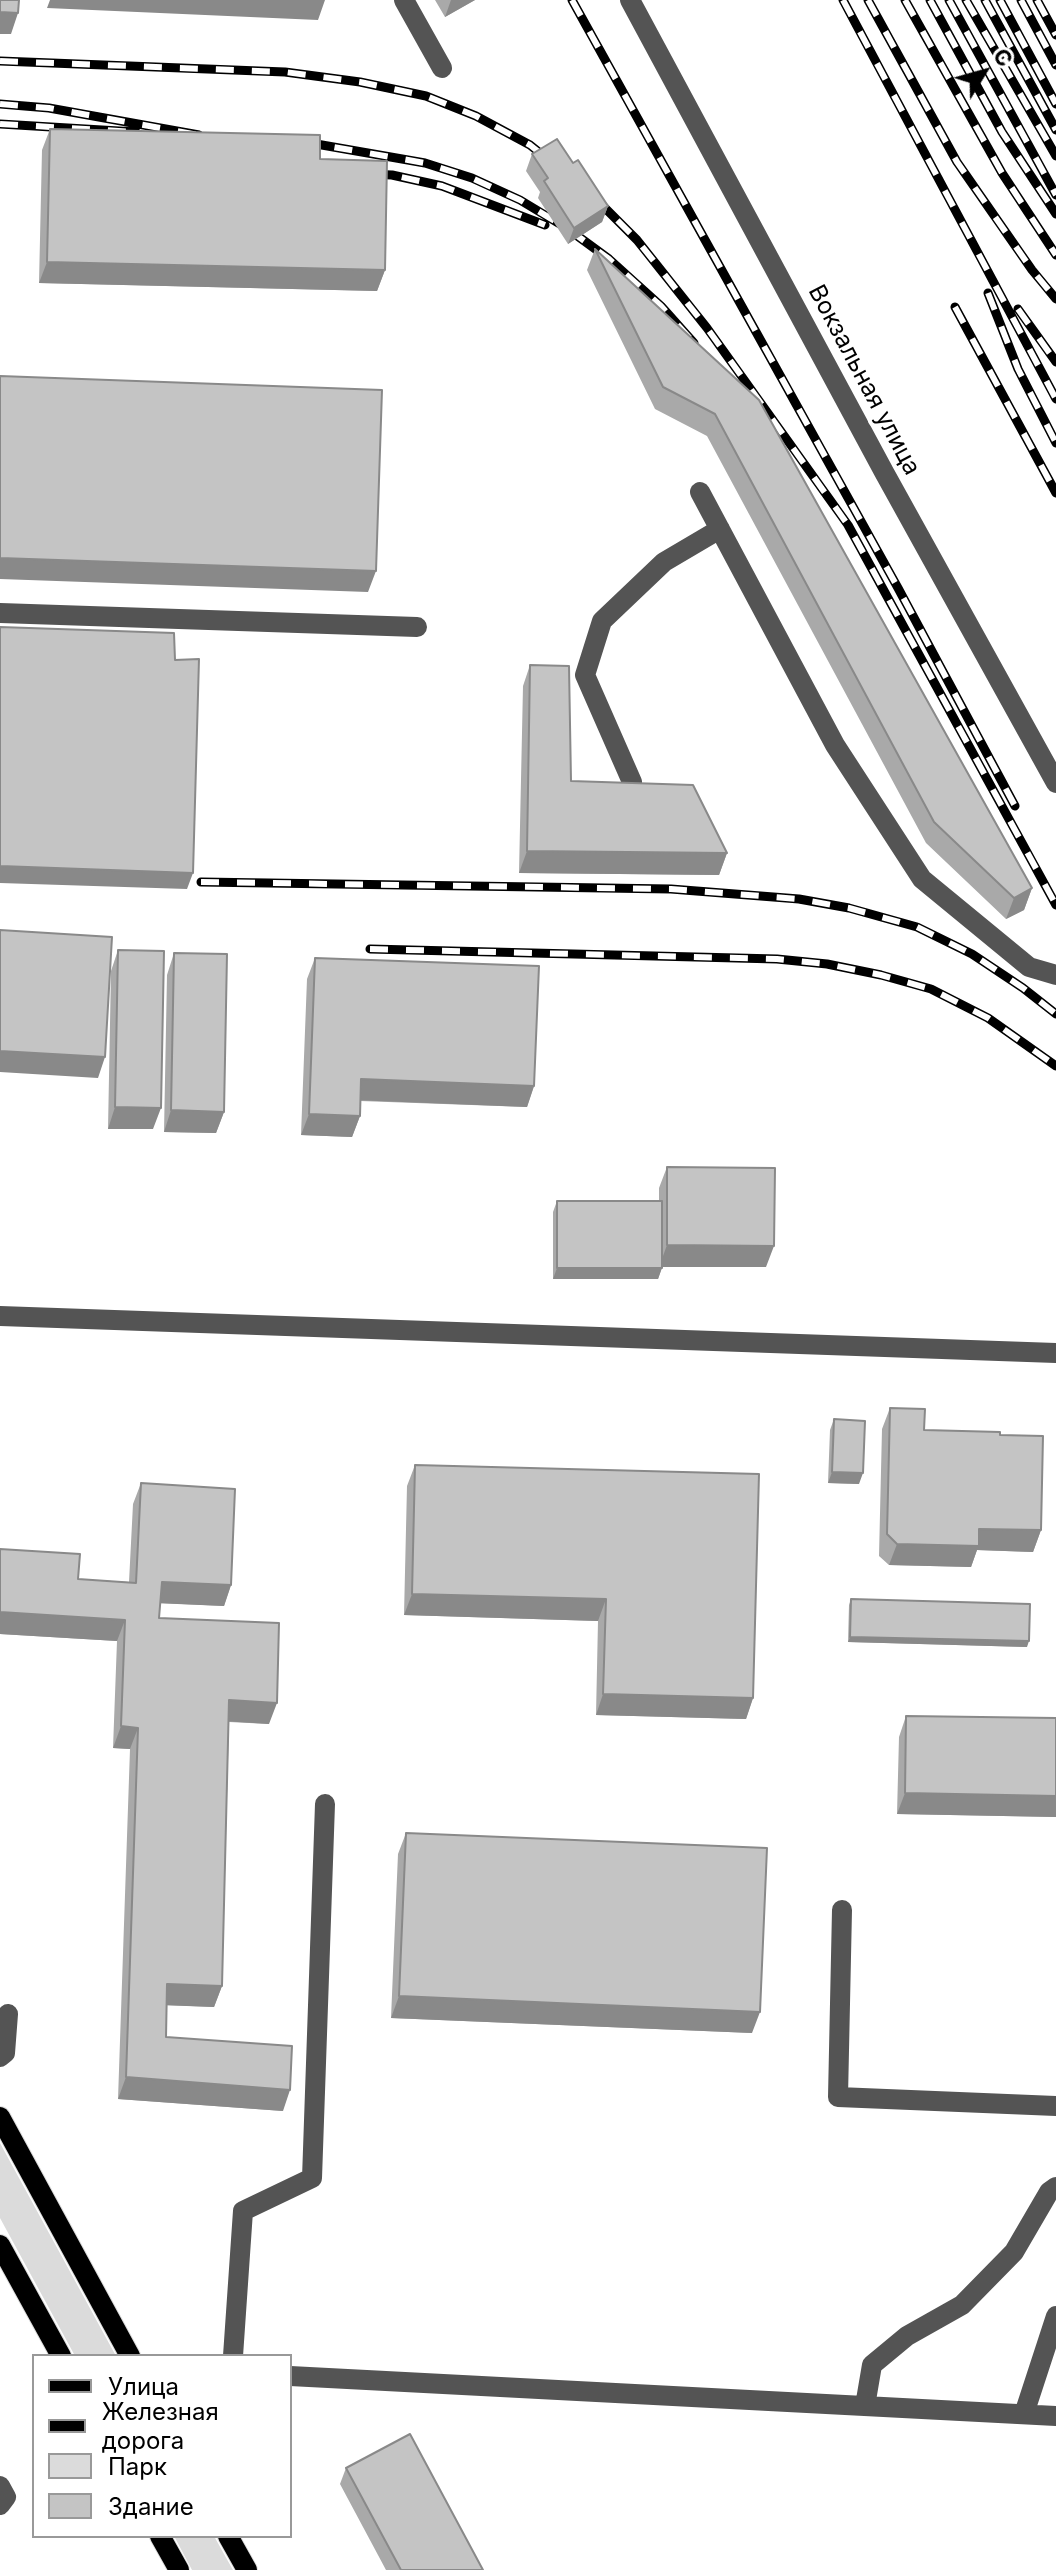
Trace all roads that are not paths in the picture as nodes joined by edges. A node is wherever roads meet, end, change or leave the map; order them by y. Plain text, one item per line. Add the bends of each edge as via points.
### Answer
1 (404, 0) edge
2 (630, 0) edge
3 (442, 68) dead end
4 (700, 492) dead end
5 (720, 529) junction
6 (0, 613) edge
7 (417, 627) dead end
8 (632, 782) edge
9 (1056, 783) edge
10 (1056, 975) edge
11 (0, 1316) edge
12 (1056, 1353) edge
13 (325, 1804) dead end
14 (842, 1910) dead end
15 (8, 2014) dead end
16 (0, 2057) edge
17 (1056, 2106) edge
18 (0, 2117) edge
19 (1056, 2187) edge
20 (0, 2245) edge
21 (1056, 2316) edge
22 (60, 2354) edge
23 (129, 2354) edge
24 (233, 2354) edge
25 (292, 2376) edge
26 (865, 2406) junction
27 (1024, 2414) junction
28 (1056, 2416) edge
29 (0, 2486) edge
30 (0, 2505) edge
31 (161, 2538) edge
32 (229, 2538) edge
33 (179, 2570) edge
34 (247, 2570) edge

1 - 3 street
2 - 9 street, Вокзальная улица
4 - 5 street
5 - 8 street via 664,562 602,621 585,675
5 - 10 street via 835,745 922,879 1029,967
6 - 7 street
11 - 12 street
13 - 24 street via 312,2178 243,2211
14 - 17 street via 838,2097
15 - 16 street via 5,2053
18 - 23 main road
19 - 26 street via 1014,2252 962,2305 907,2336 872,2365
20 - 22 main road
21 - 27 street
25 - 26 street
26 - 27 street
27 - 28 street
29 - 30 street via 6,2497
31 - 33 main road
32 - 34 main road

